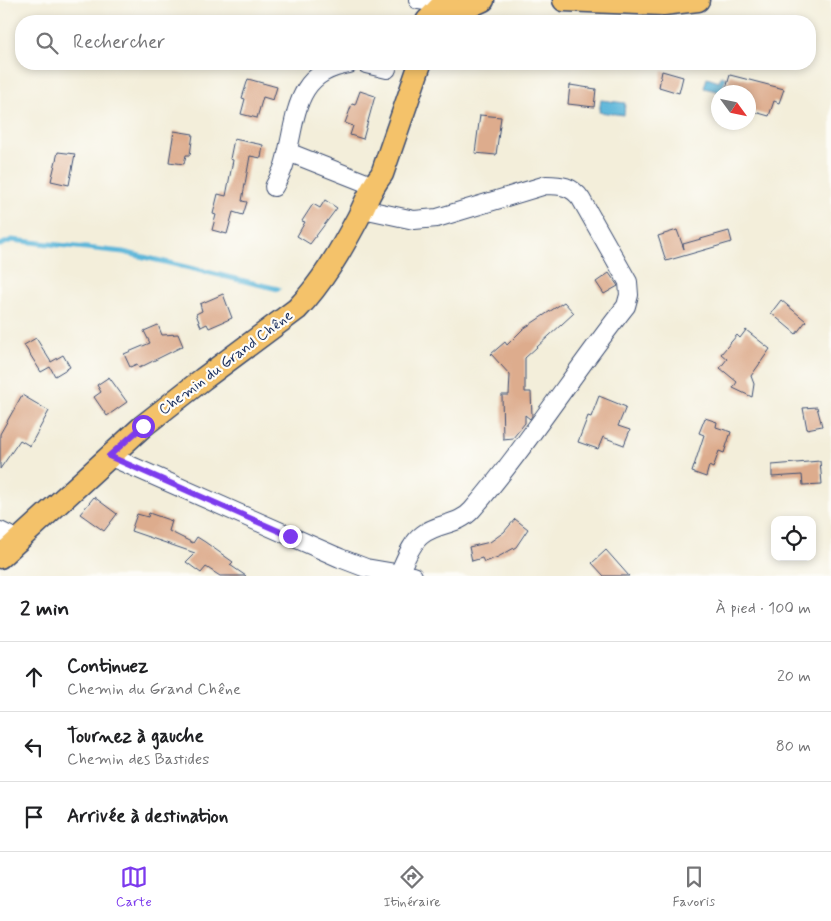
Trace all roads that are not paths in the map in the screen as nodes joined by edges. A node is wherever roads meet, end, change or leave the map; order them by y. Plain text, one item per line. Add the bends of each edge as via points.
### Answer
1 (411, 0) edge
2 (418, 0) edge
3 (483, 0) edge
4 (564, 0) edge
5 (595, 0) edge
6 (698, 0) edge
7 (449, 8) edge
8 (424, 15) edge
9 (437, 15) edge
10 (326, 70) edge
11 (408, 70) edge
12 (418, 70) edge
13 (288, 152) junction
14 (374, 184) junction
15 (274, 187) dead end
16 (363, 209) junction
17 (109, 456) junction
18 (9, 535) edge
19 (0, 557) edge
20 (406, 575) edge

1 - 8 street
2 - 7 street
3 - 7 main road
4 - 5 main road
5 - 6 main road via 663,4
7 - 9 main road
10 - 13 street via 310,83 293,121
11 - 14 main road, Chemin du Grand Chêne
12 - 14 main road, Chemin du Grand Chêne via 382,174
13 - 14 street
13 - 15 street
14 - 16 main road, Chemin du Grand Chêne
16 - 17 main road, Chemin du Grand Chêne via 320,282 297,309 203,379
16 - 20 street via 414,220 437,218 546,185 562,185 575,191 581,199 628,282 626,306 524,447 470,512 456,523 421,535
17 - 18 main road, Chemin du Grand Chêne
17 - 20 street via 340,558 366,568
18 - 19 main road, Chemin du Grand Chêne

